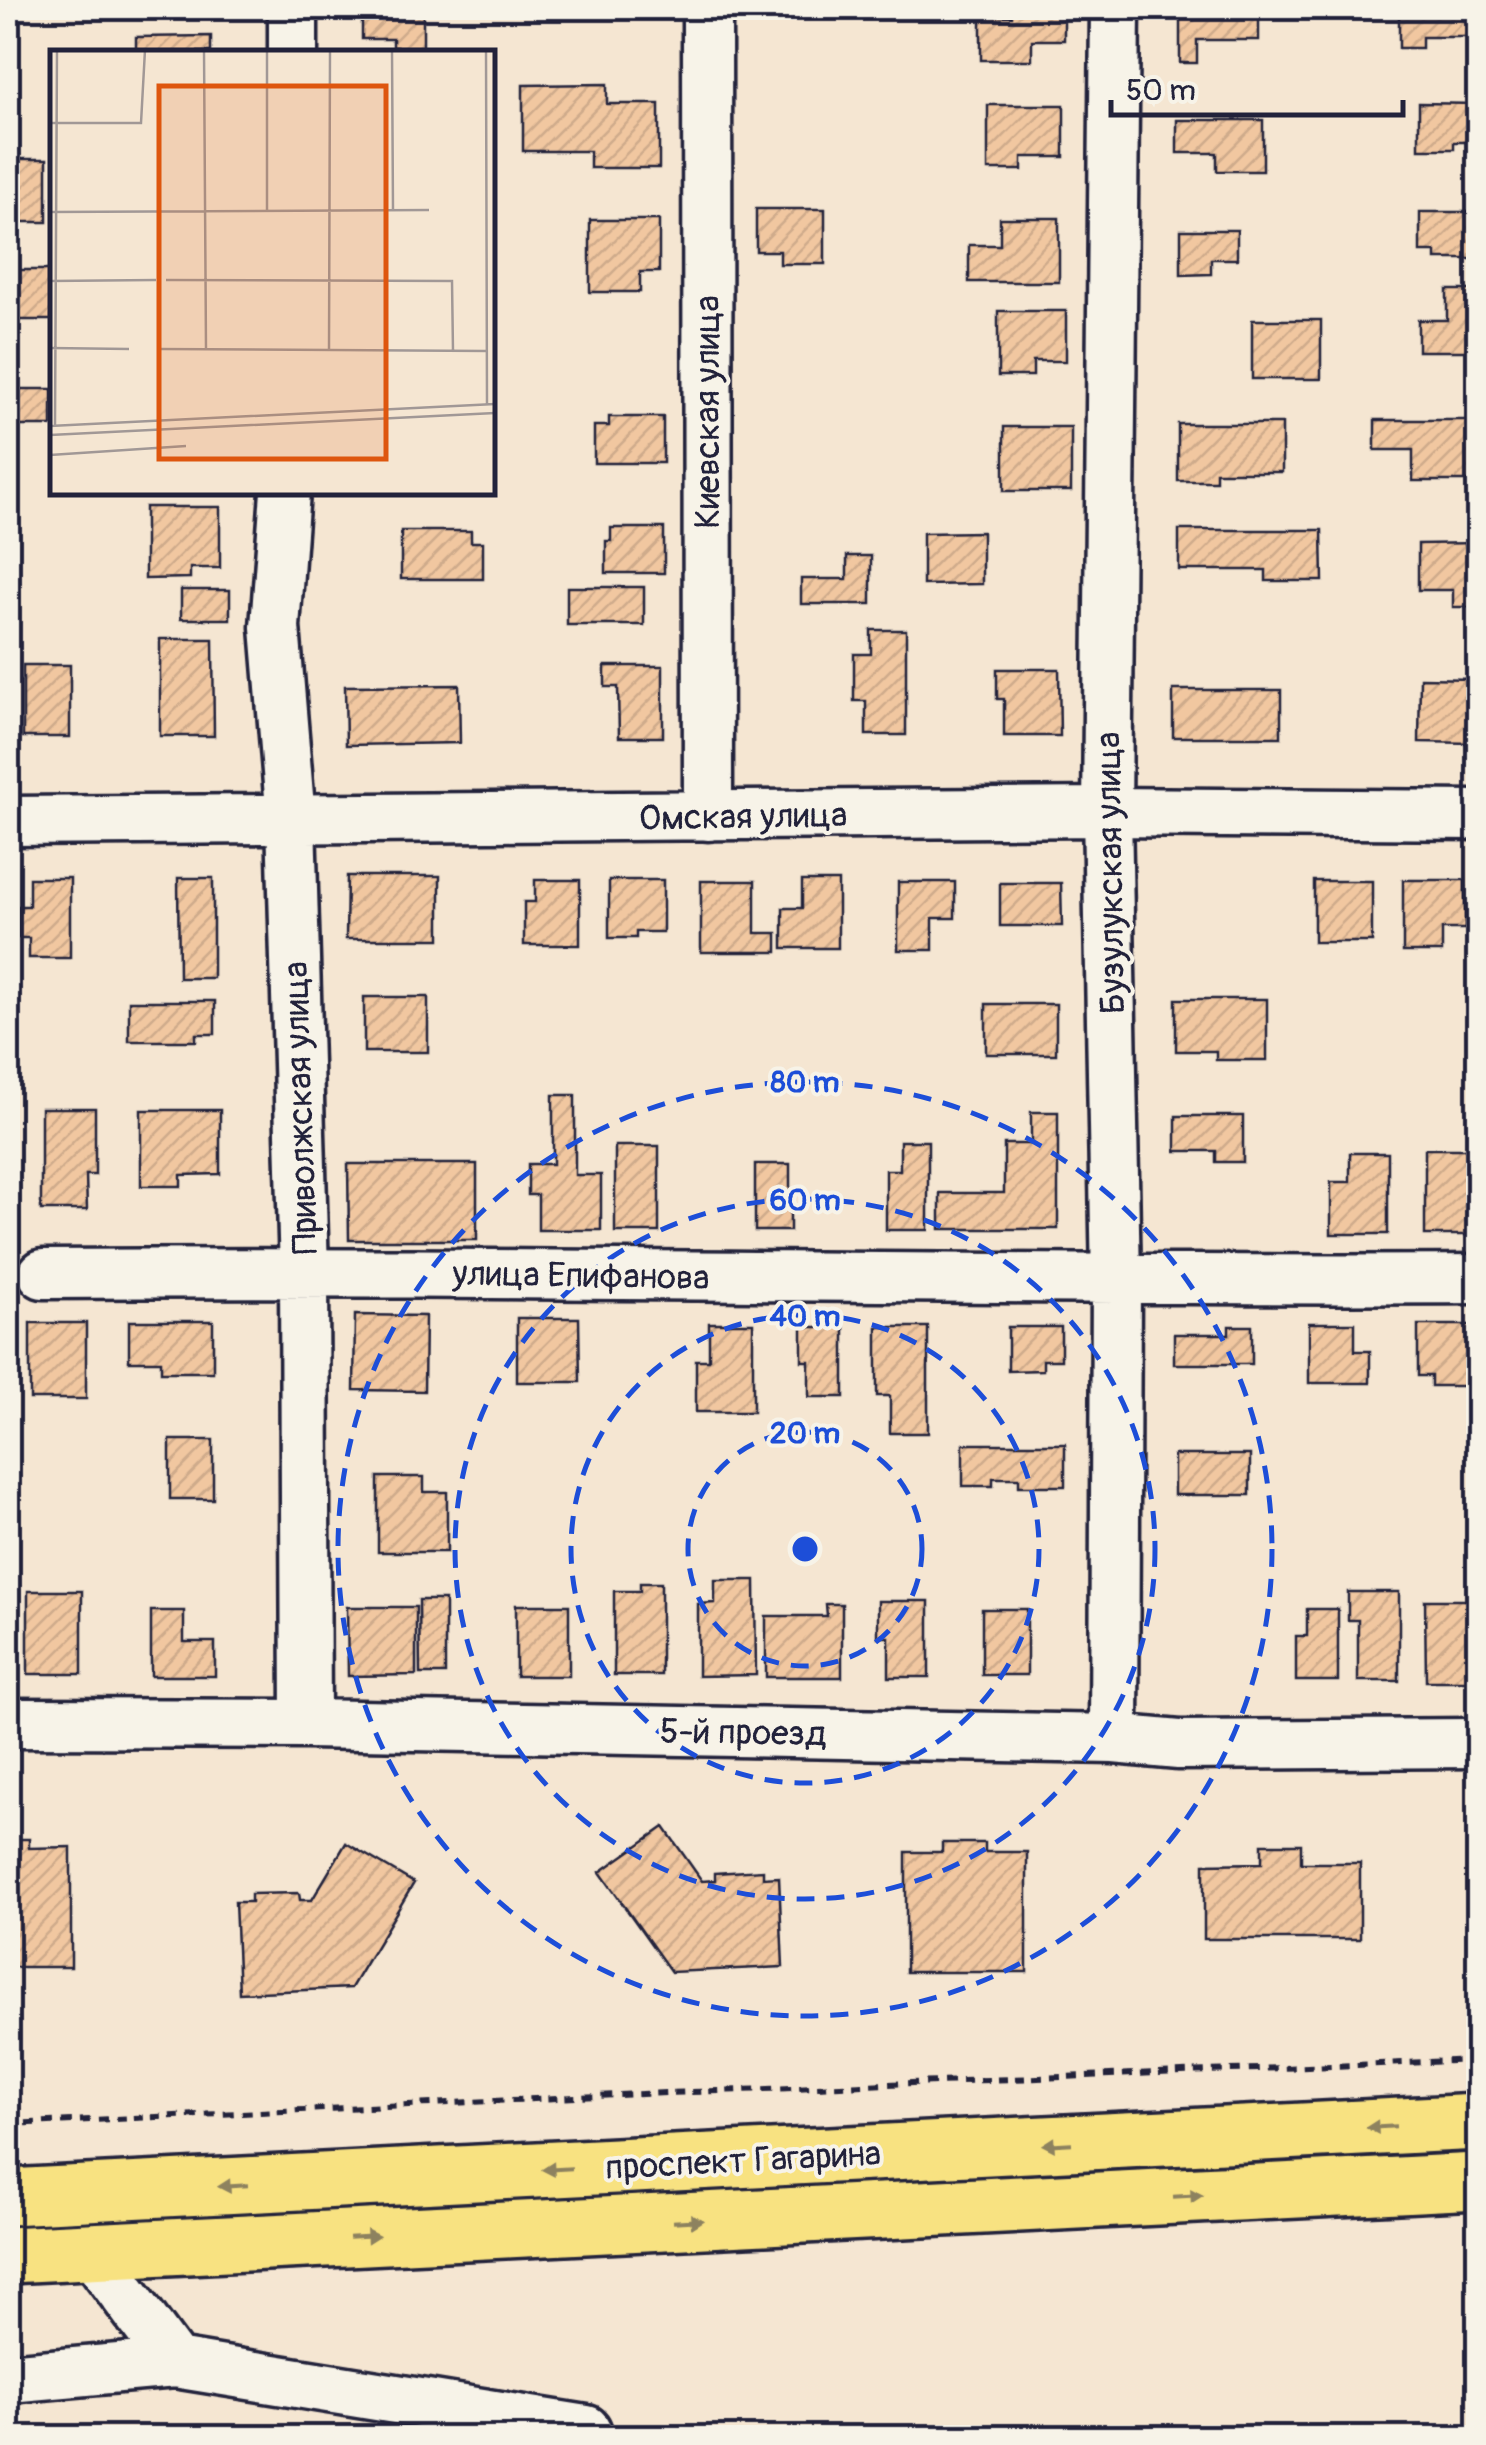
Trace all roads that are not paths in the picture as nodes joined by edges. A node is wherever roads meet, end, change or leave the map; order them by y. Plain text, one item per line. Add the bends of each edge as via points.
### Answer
1 (293, 8) edge
2 (707, 8) edge
3 (1115, 8) edge
4 (293, 50) edge
5 (285, 495) edge
6 (1107, 812) junction
7 (1478, 815) edge
8 (708, 816) junction
9 (292, 820) junction
10 (8, 821) edge
11 (304, 1272) junction
12 (43, 1274) dead end
13 (1478, 1278) edge
14 (1116, 1281) junction
15 (8, 1723) edge
16 (306, 1724) junction
17 (1114, 1738) junction
18 (1478, 1744) edge
19 (1478, 2122) edge
20 (1478, 2181) edge
21 (8, 2197) edge
22 (92, 2251) junction
23 (8, 2255) edge
24 (174, 2363) junction
25 (8, 2378) edge
26 (500, 2427) edge
27 (589, 2438) edge

1 - 4 street
2 - 8 street, Киевская улица
3 - 6 street, Бузулукская улица
5 - 9 street, Приволжская улица via 274,627
6 - 7 street, Омская улица
6 - 8 street, Омская улица
6 - 14 street, Бузулукская улица
8 - 9 street, Омская улица
9 - 10 street, Омская улица
9 - 11 street, Приволжская улица
11 - 12 street, улица Епифанова
11 - 14 street, улица Епифанова
11 - 16 street, Приволжская улица
13 - 14 street, улица Епифанова
14 - 17 street, Бузулукская улица
15 - 16 street, 5-й проезд
16 - 17 street, 5-й проезд
17 - 18 street, 5-й проезд via 1178,1745
19 -> 21 main road, проспект Гагарина
22 -> 20 main road, проспект Гагарина
22 - 23 main road, проспект Гагарина
22 - 24 street
24 - 25 street
24 - 26 street
26 - 27 street via 586,2430

